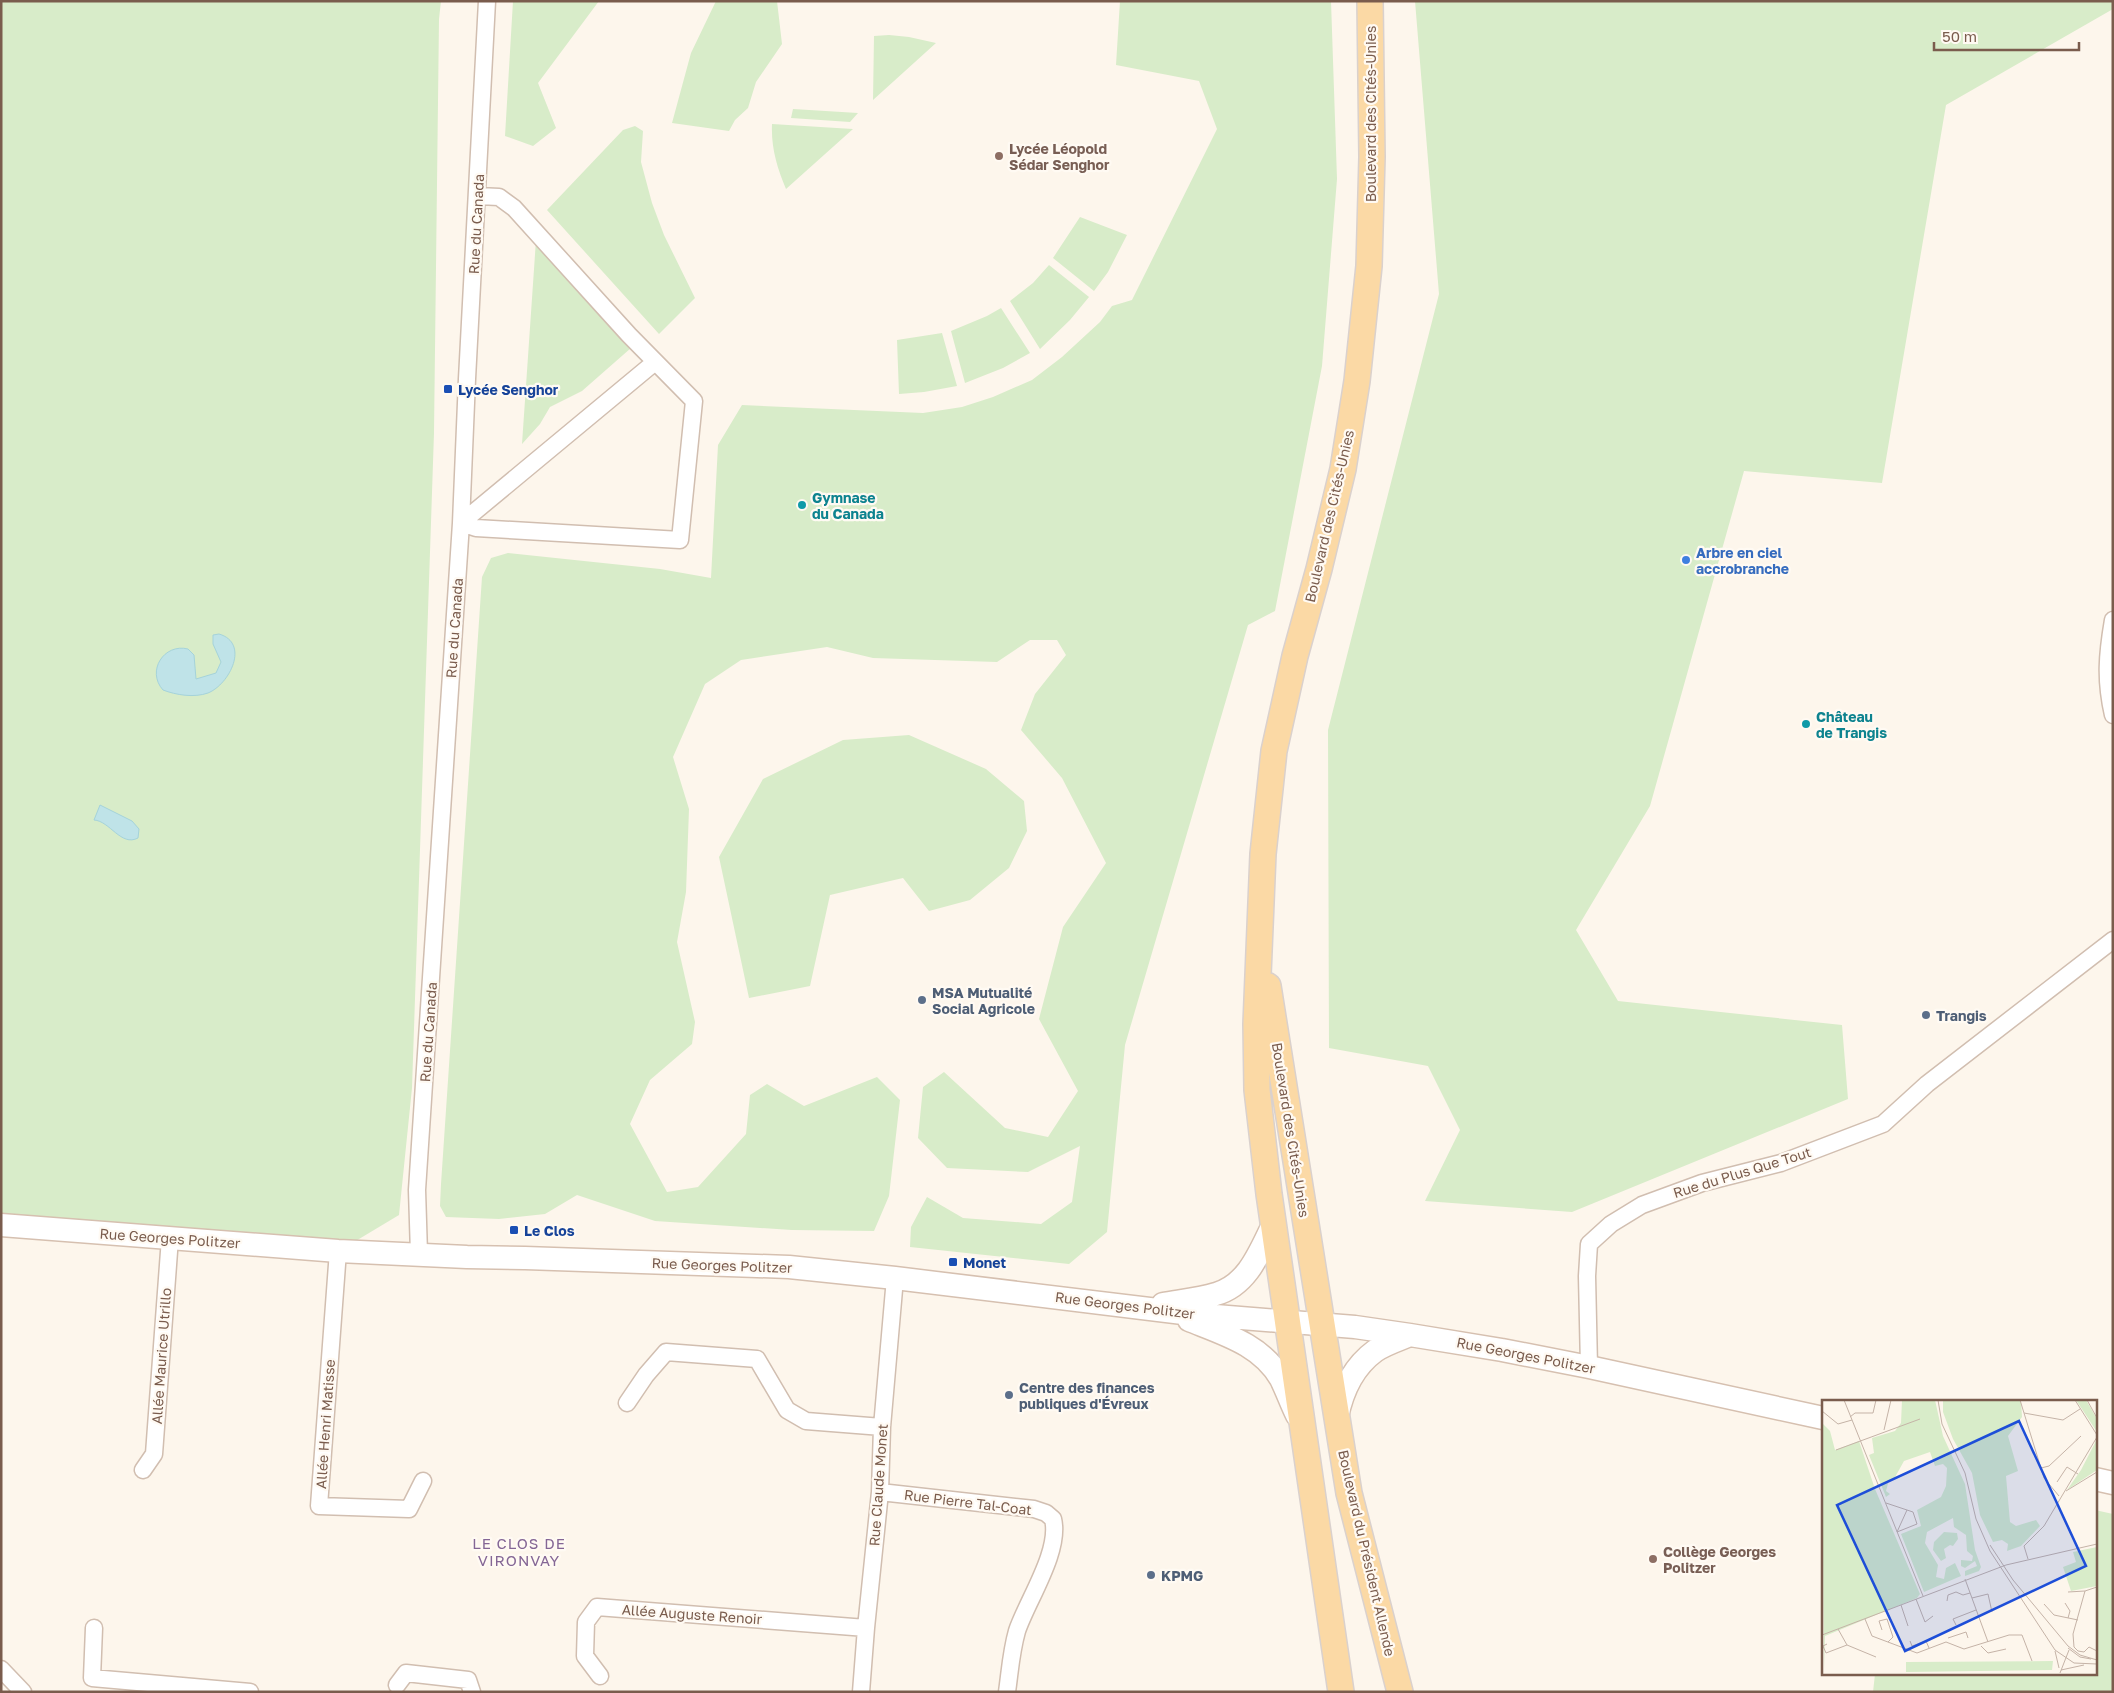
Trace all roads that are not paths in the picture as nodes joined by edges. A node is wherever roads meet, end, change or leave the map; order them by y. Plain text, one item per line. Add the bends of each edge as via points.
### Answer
1 (488, 1) edge
2 (1370, 1) edge
3 (478, 196) junction
4 (654, 362) junction
5 (461, 523) junction
6 (2113, 620) edge
7 (2113, 715) edge
8 (1260, 936) junction
9 (2113, 940) edge
10 (1, 1225) edge
11 (1273, 1225) junction
12 (170, 1238) junction
13 (338, 1251) junction
14 (419, 1254) junction
15 (895, 1278) junction
16 (1145, 1308) junction
17 (1287, 1321) junction
18 (1322, 1324) junction
19 (1410, 1335) junction
20 (1589, 1367) junction
21 (627, 1403) dead end
22 (1822, 1418) edge
23 (1337, 1421) junction
24 (882, 1426) junction
25 (1304, 1431) junction
26 (143, 1470) dead end
27 (2096, 1479) edge
28 (423, 1481) dead end
29 (2113, 1483) edge
30 (880, 1492) junction
31 (94, 1628) dead end
32 (866, 1628) junction
33 (1, 1669) edge
34 (600, 1676) dead end
35 (397, 1685) dead end
36 (23, 1692) edge
37 (250, 1692) edge
38 (472, 1692) edge
39 (861, 1692) edge
40 (1007, 1692) edge
41 (1341, 1692) edge
42 (1400, 1692) edge

1 - 3 street, Rue du Canada
2 - 8 main road, Boulevard des Cités-Unies via 1370,266 1358,381 1343,469 1274,751 1263,854
3 - 4 street via 499,197 514,208
3 - 5 street, Rue du Canada
4 - 5 street
4 - 5 street via 694,401 680,540 476,528
5 - 14 street, Rue du Canada via 417,1190
6 - 7 street via 2106,660 2107,692
8 - 11 main road, Boulevard des Cités-Unies via 1256,1024 1258,1090
8 - 18 main road, Boulevard des Cités-Unies
9 - 20 street, Rue du Plus Que Tout via 1927,1084 1883,1124 1781,1163 1702,1183 1659,1198 1610,1224 1589,1244 1586,1294
10 - 12 street, Rue Georges Politzer
11 - 16 street via 1252,1267 1234,1284 1218,1294
11 - 17 main road, Boulevard des Cités-Unies
12 - 13 street, Rue Georges Politzer
12 - 26 street, Allée Maurice Utrillo via 154,1454
13 - 14 street, Rue Georges Politzer
13 - 28 street, Allée Henri Matisse via 319,1506 409,1509
14 - 15 street, Rue Georges Politzer via 789,1267
15 - 16 street, Rue Georges Politzer
15 - 24 street, Rue Claude Monet
16 - 17 street, Rue Georges Politzer
16 - 25 street via 1191,1320 1242,1341 1263,1356 1280,1378
17 - 18 street, Rue Georges Politzer
17 - 25 main road
18 - 19 street, Rue Georges Politzer
18 - 23 main road, Boulevard du Président Allende
19 - 20 street, Rue Georges Politzer
19 - 23 street via 1375,1351 1357,1370 1341,1397
20 - 22 street, Rue Georges Politzer
21 - 24 street via 666,1352 757,1359 787,1410 806,1421
23 - 42 main road, Boulevard du Président Allende via 1349,1493
24 - 30 street, Rue Claude Monet
25 - 41 main road
27 - 29 street
30 - 32 street, Rue Claude Monet
30 - 40 street, Rue Pierre Tal-Coat via 1034,1509 1053,1519 1053,1538 1046,1565 1010,1656
31 - 37 street via 92,1678
32 - 34 street, Allée Auguste Renoir via 597,1607 586,1622 585,1656
32 - 39 street, Rue Claude Monet
33 - 36 street
35 - 38 street via 406,1673 468,1680

